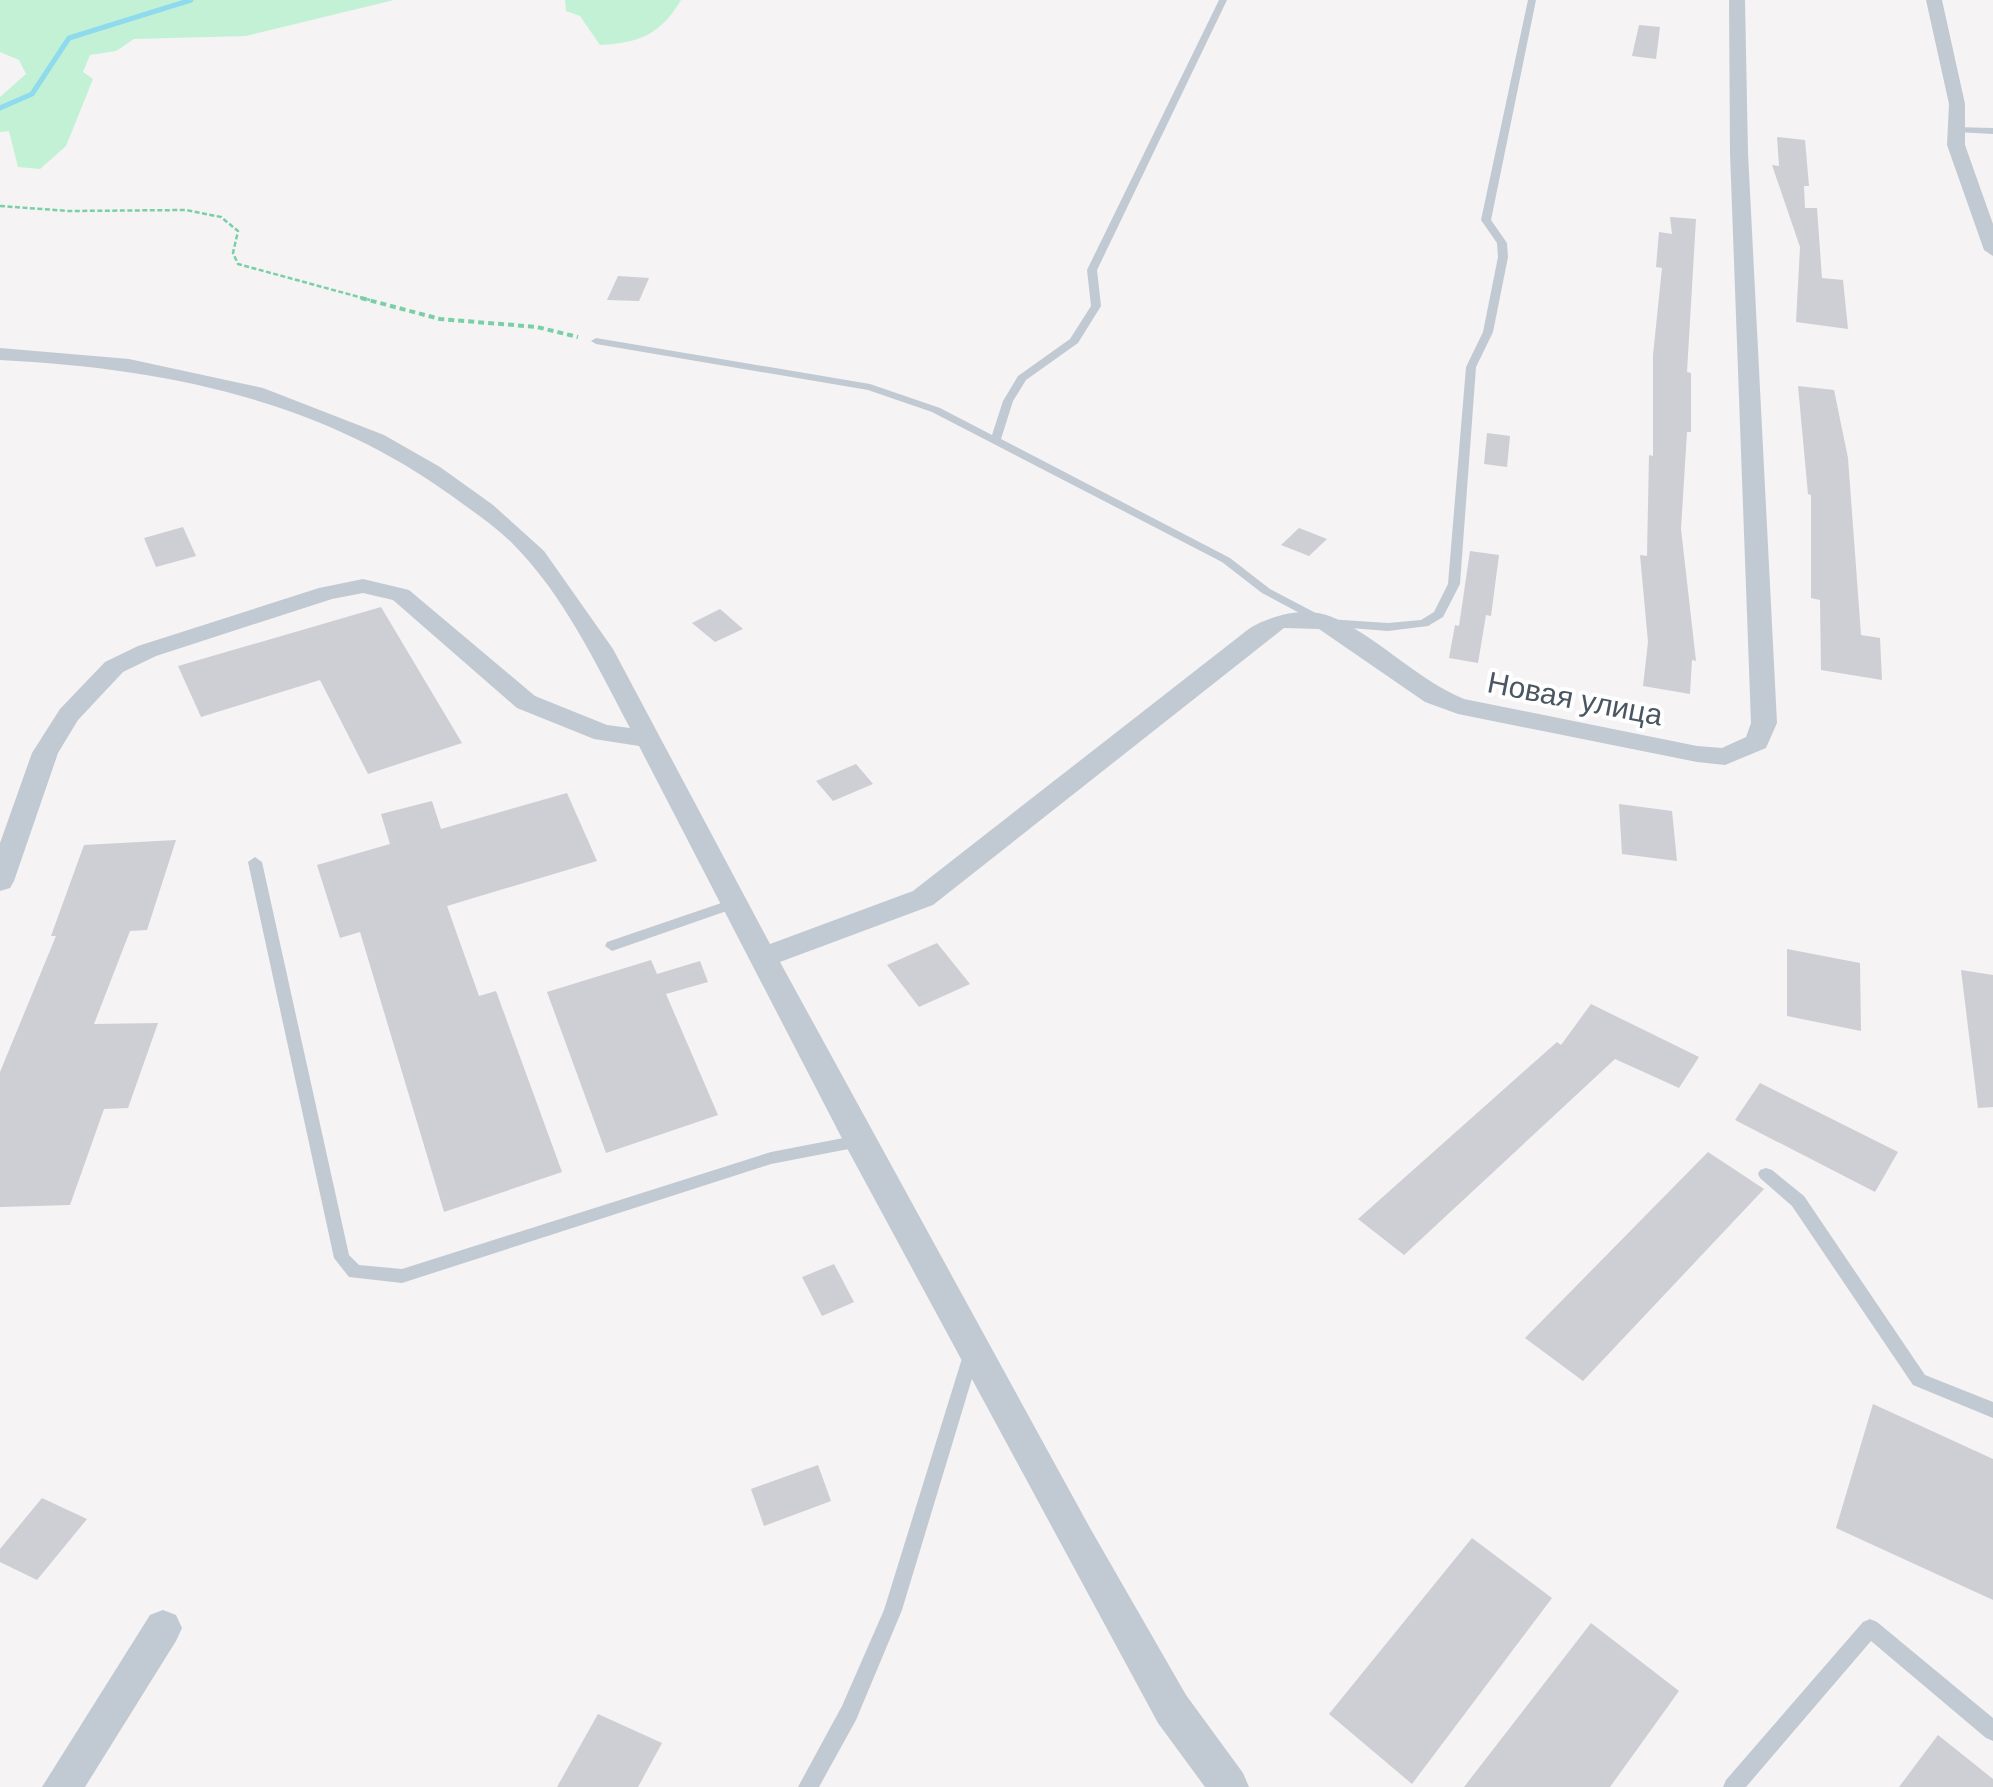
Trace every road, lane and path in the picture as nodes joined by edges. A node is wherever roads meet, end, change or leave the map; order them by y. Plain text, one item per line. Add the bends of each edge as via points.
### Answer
1 (1223, 0) edge
2 (1532, 0) edge
3 (1737, 0) edge
4 (1934, 0) edge
5 (1956, 129) junction
6 (1993, 130) edge
7 (0, 206) edge
8 (1993, 250) edge
9 (596, 342) joint
10 (0, 354) edge
11 (996, 440) junction
12 (1324, 622) junction
13 (651, 740) junction
14 (255, 862) dead end
15 (0, 882) edge
16 (737, 903) junction
17 (612, 946) dead end
18 (764, 958) junction
19 (860, 1141) junction
20 (1766, 1174) dead end
21 (974, 1347) junction
22 (1993, 1410) edge
23 (163, 1628) dead end
24 (1993, 1731) edge
25 (62, 1787) edge
26 (808, 1787) edge
27 (1229, 1787) edge
28 (1732, 1787) edge

1 - 11 lane via 1092,270 1096,306 1074,341 1022,378
2 - 12 lane via 1486,220 1503,257 1488,332 1471,367 1454,584 1439,614 1424,623
3 - 12 street, Новая улица via 1764,723 1757,742 1724,756 1697,754 1458,706
4 - 5 street via 1957,104
5 - 6 lane
5 - 8 street
7 - 9 path via 186,210 221,217 238,231 238,264 440,319 537,327
9 - 11 lane via 870,387
10 - 13 street via 87,360 255,390 426,464 523,541 566,594
11 - 12 lane via 1226,560
12 - 18 street via 1279,621 1258,633 923,898
13 - 15 street via 603,733 526,702 401,595 363,586 327,593 114,667 45,754
13 - 16 street
14 - 19 lane via 342,1258 354,1272 402,1276 771,1158
16 - 17 lane
16 - 18 street
18 - 19 street
19 - 21 street
20 - 22 lane via 1798,1201 1918,1380
21 - 26 lane via 893,1610
21 - 27 street via 1172,1708
23 - 25 street
24 - 28 lane via 1870,1628

